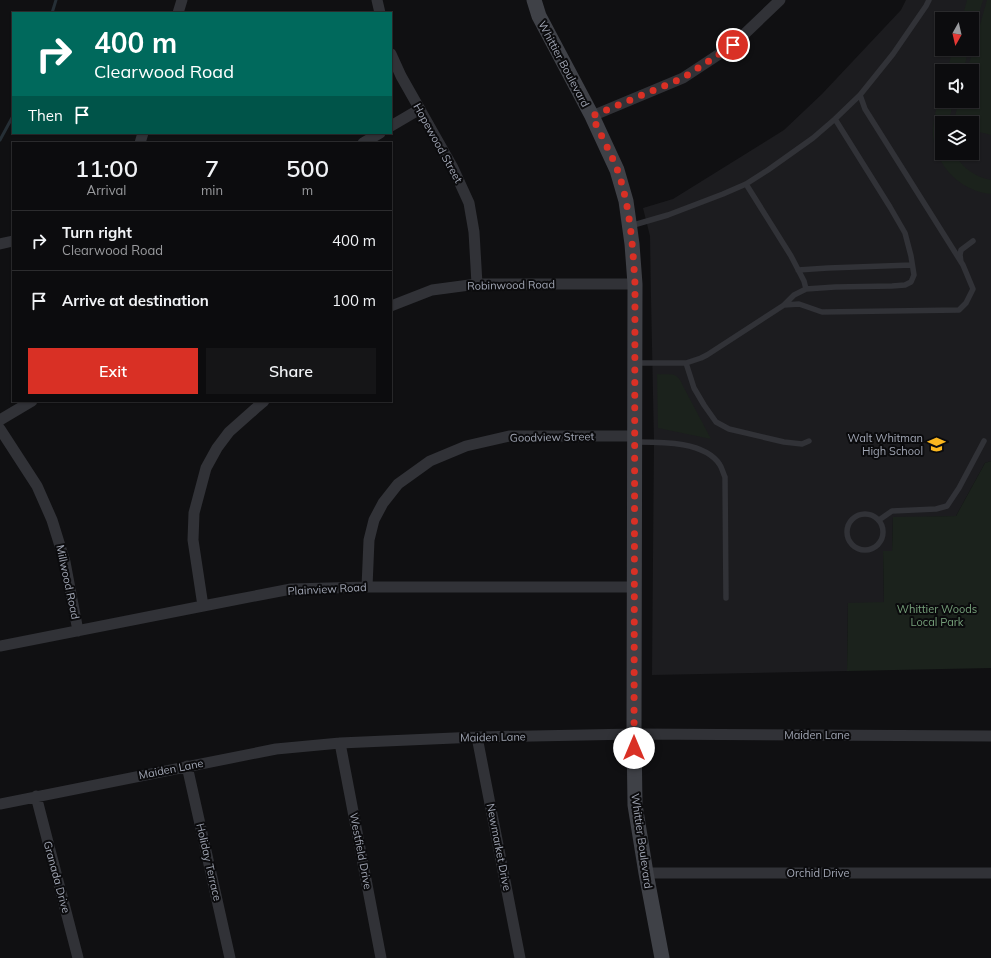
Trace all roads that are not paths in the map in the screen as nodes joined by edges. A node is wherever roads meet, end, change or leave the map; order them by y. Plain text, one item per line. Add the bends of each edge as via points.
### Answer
1 (182, 0) edge
2 (377, 0) edge
3 (534, 0) edge
4 (780, 0) edge
5 (930, 0) edge
6 (178, 12) edge
7 (380, 12) edge
8 (392, 56) edge
9 (860, 94) junction
10 (420, 109) junction
11 (592, 116) junction
12 (835, 119) junction
13 (392, 125) edge
14 (378, 134) edge
15 (365, 142) edge
16 (746, 184) junction
17 (630, 226) junction
18 (12, 241) edge
19 (973, 241) dead end
20 (0, 244) edge
21 (961, 262) junction
22 (912, 265) junction
23 (798, 270) junction
24 (477, 284) junction
25 (635, 284) junction
26 (806, 289) junction
27 (784, 305) junction
28 (392, 306) edge
29 (635, 362) junction
30 (686, 364) junction
31 (30, 402) edge
32 (263, 402) edge
33 (0, 420) edge
34 (0, 429) edge
35 (635, 439) junction
36 (809, 441) dead end
37 (984, 441) dead end
38 (879, 520) junction
39 (367, 587) junction
40 (634, 587) junction
41 (726, 598) dead end
42 (203, 606) junction
43 (78, 631) junction
44 (0, 646) edge
45 (634, 734) junction
46 (991, 736) edge
47 (477, 737) junction
48 (340, 743) junction
49 (187, 766) junction
50 (36, 796) junction
51 (0, 804) edge
52 (646, 873) junction
53 (991, 873) edge
54 (78, 958) edge
55 (230, 958) edge
56 (381, 958) edge
57 (520, 958) edge
58 (662, 958) edge

1 - 6 street
2 - 7 street
3 - 11 street, Whittier Boulevard via 539,16
4 - 11 street via 733,45 683,78
5 - 9 lane via 893,54
8 - 10 street, Hopewood Street
9 - 12 lane
9 - 21 lane via 865,109
10 - 13 street
10 - 24 street, Hopewood Street via 469,203 474,232
11 - 17 street, Whittier Boulevard via 617,170
12 - 16 lane via 813,138
12 - 22 lane via 905,233
14 - 15 street
16 - 17 lane via 668,215
16 - 23 lane
17 - 25 street, Whittier Boulevard
18 - 20 street
19 - 21 lane via 961,250
21 - 27 lane via 973,289 966,304 959,310 822,312 799,304
22 - 23 lane
22 - 26 lane via 914,275 911,282 905,285
23 - 26 lane
24 - 25 street, Robinwood Road
24 - 28 street, Robinwood Road via 432,290
25 - 29 street, Whittier Boulevard
26 - 27 lane via 794,295
27 - 30 lane via 707,355
29 - 30 lane
29 - 35 street, Whittier Boulevard
30 - 36 lane via 694,388 716,422 729,429 784,442 802,444
31 - 33 street
32 - 42 street via 228,432 206,468 194,513 193,540
34 - 43 street, Millwood Road via 36,486 52,520 65,562
35 - 39 street, Goodview Street via 509,436 466,446 430,461 398,484 374,520 369,540
35 - 40 street, Whittier Boulevard
35 - 41 lane via 699,449 720,465 725,477
37 - 38 lane via 947,506 892,511
38 - 38 lane via 872,515 854,517 848,524 850,541 864,550 873,548 883,536 883,527
39 - 40 street, Plainview Road
39 - 42 street, Plainview Road via 291,589
40 - 45 street, Whittier Boulevard
42 - 43 street, Plainview Road
43 - 44 street, Plainview Road
45 - 46 street, Maiden Lane
45 - 47 street, Maiden Lane
45 - 52 street, Whittier Boulevard via 635,805
47 - 48 street, Maiden Lane
47 - 57 street, Newmarket Drive
48 - 49 street, Maiden Lane via 276,748
48 - 56 street, Westfield Drive
49 - 50 street, Maiden Lane
49 - 55 street, Holiday Terrace
50 - 51 street, Maiden Lane
50 - 54 street, Granada Drive
52 - 53 street, Orchid Drive
52 - 58 street, Whittier Boulevard

